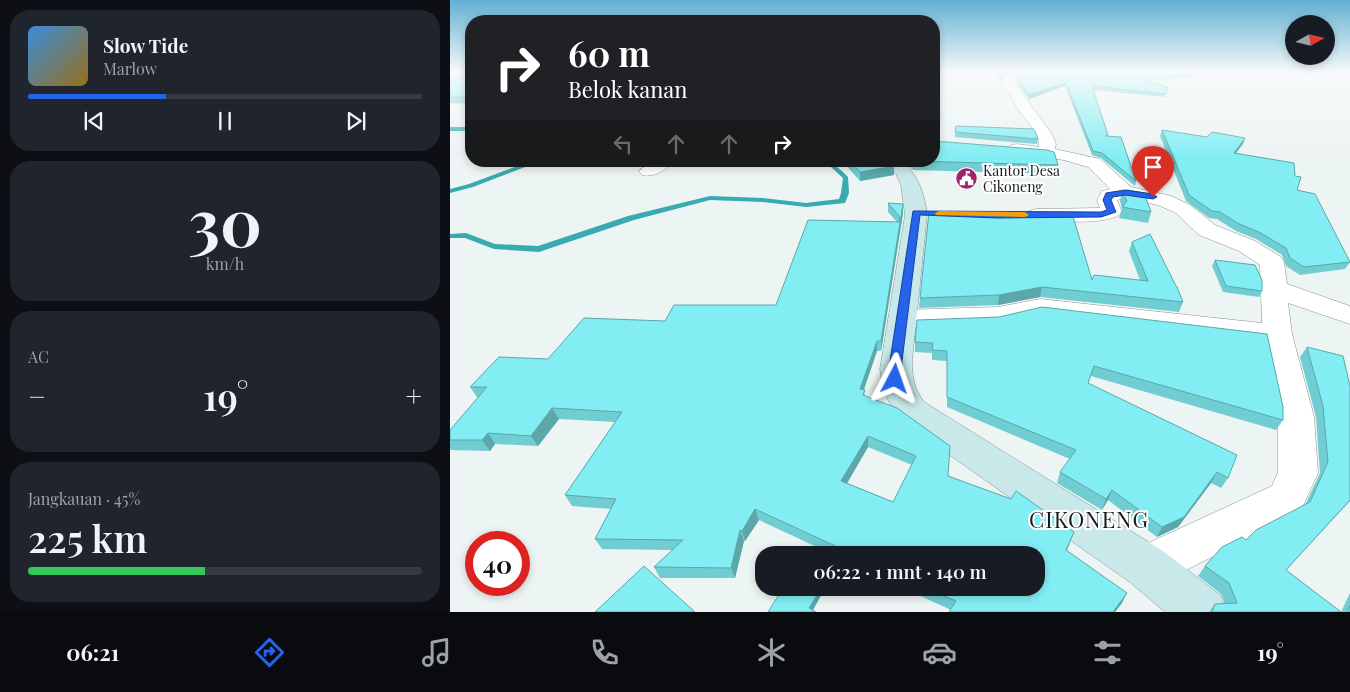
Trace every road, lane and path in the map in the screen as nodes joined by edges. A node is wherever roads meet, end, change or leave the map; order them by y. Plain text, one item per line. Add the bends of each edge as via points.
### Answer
1 (1022, 101) edge
2 (989, 147) edge
3 (1046, 152) junction
4 (654, 167) edge
5 (899, 167) edge
6 (648, 170) dead end
7 (1125, 192) junction
8 (1016, 215) edge
9 (1274, 289) junction
10 (1350, 315) edge
11 (902, 319) junction
12 (1276, 334) junction
13 (1147, 567) junction
14 (1203, 612) edge

1 - 3 street via 1044,134 1048,144
2 - 3 street
3 - 7 street via 1094,163
4 - 6 street
5 - 11 street via 908,176 926,213
7 - 8 street via 1109,195 1107,200 1112,212 1107,214
7 - 9 street via 1164,200 1183,209 1207,230 1260,252 1272,262
9 - 10 street
9 - 12 street
11 - 12 street via 998,316 1040,307
11 - 13 street via 895,379 901,397 912,411
12 - 13 street via 1296,418 1298,473 1286,499
13 - 14 street

